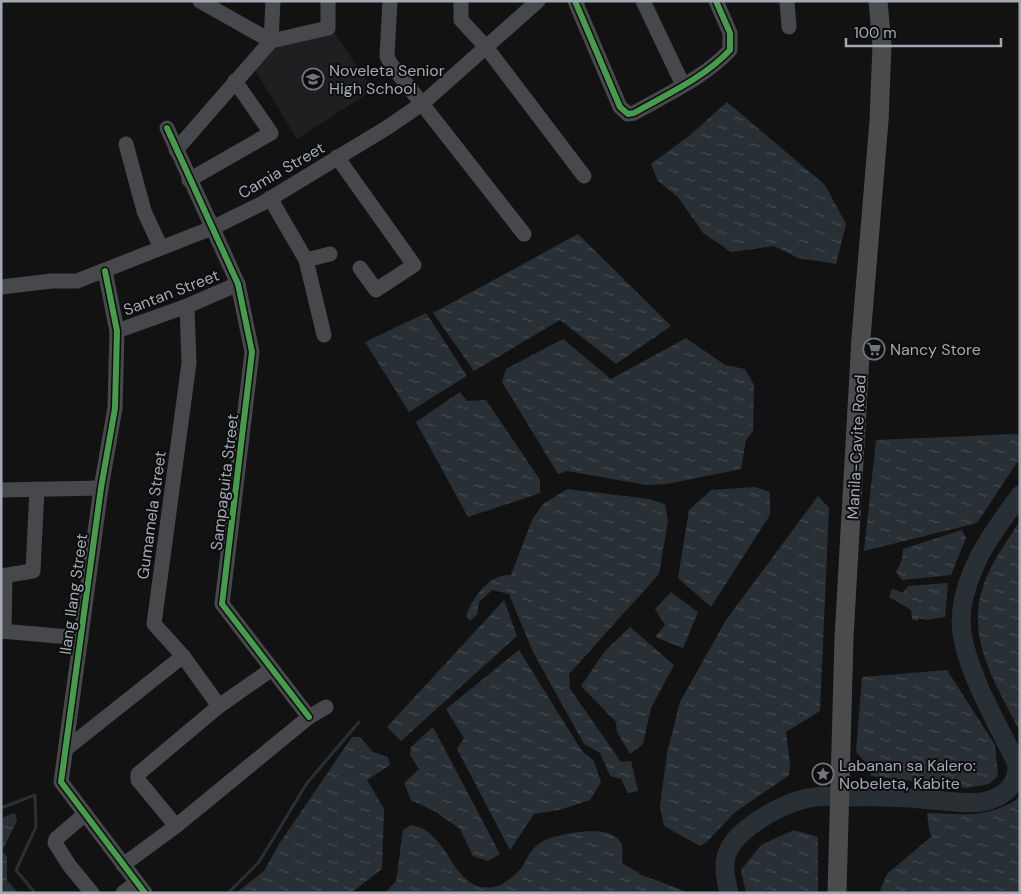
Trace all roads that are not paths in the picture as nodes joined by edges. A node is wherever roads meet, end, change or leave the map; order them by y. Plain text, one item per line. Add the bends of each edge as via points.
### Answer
1 (200, 1) edge
2 (273, 1) edge
3 (328, 1) edge
4 (390, 1) edge
5 (461, 1) edge
6 (575, 1) edge
7 (643, 1) edge
8 (716, 1) edge
9 (787, 1) edge
10 (878, 1) edge
11 (528, 4) edge
12 (789, 27) dead end
13 (271, 41) junction
14 (486, 47) junction
15 (236, 80) junction
16 (684, 85) junction
17 (423, 103) junction
18 (167, 128) dead end
19 (126, 144) dead end
20 (176, 150) junction
21 (337, 157) junction
22 (584, 176) dead end
23 (189, 180) junction
24 (270, 198) junction
25 (212, 228) junction
26 (524, 234) dead end
27 (161, 248) junction
28 (330, 254) dead end
29 (306, 260) junction
30 (360, 268) dead end
31 (105, 271) junction
32 (238, 284) junction
33 (1, 287) edge
34 (187, 306) junction
35 (117, 331) junction
36 (324, 335) dead end
37 (37, 488) junction
38 (101, 488) junction
39 (1, 490) edge
40 (3, 576) edge
41 (3, 631) edge
42 (81, 638) junction
43 (183, 656) junction
44 (272, 669) junction
45 (219, 706) junction
46 (326, 707) dead end
47 (309, 717) junction
48 (66, 749) junction
49 (85, 814) junction
50 (176, 826) junction
51 (123, 865) junction
52 (141, 888) edge
53 (92, 893) edge
54 (123, 893) edge
55 (837, 893) edge

1 - 13 street
2 - 13 street
3 - 13 street via 328,28
4 - 17 street via 387,56
5 - 14 street via 461,20
6 - 16 street via 623,112 634,113
7 - 16 street
8 - 16 street via 730,33 730,50 719,62
9 - 12 street
10 - 55 main road, Manila-Cavite Road via 882,45 880,111 861,338 843,668
11 - 14 street, Camia Street
13 - 15 street
14 - 17 street, Camia Street
14 - 22 street
15 - 20 street
15 - 23 street via 271,134
17 - 21 street, Camia Street
17 - 26 street
18 - 20 street, Sampaguita Street
19 - 27 street via 144,211
20 - 23 street, Sampaguita Street
21 - 24 street, Camia Street
21 - 30 street via 414,265 376,290
23 - 25 street, Sampaguita Street
24 - 25 street, Camia Street
24 - 29 street
25 - 27 street, Camia Street
25 - 32 street, Sampaguita Street
27 - 31 street, Camia Street
28 - 29 street
29 - 36 street
31 - 33 street, Camia Street via 77,281
31 - 35 street, Ilang Ilang Street
32 - 34 street, Santan Street
32 - 44 street, Sampaguita Street via 252,352 222,604
34 - 35 street, Santan Street
34 - 43 street, Gumamela Street via 189,363 154,624
35 - 38 street, Ilang Ilang Street via 114,408
37 - 38 street
37 - 39 street
37 - 40 street via 33,571
38 - 42 street, Ilang Ilang Street
40 - 41 street
41 - 42 street
42 - 48 street, Ilang Ilang Street
43 - 45 street, Gumamela Street
43 - 48 street
44 - 45 street
44 - 47 street, Sampaguita Street
45 - 50 street via 138,774 138,780
46 - 47 street
47 - 50 street
48 - 49 street, Ilang Ilang Street via 61,782
49 - 51 street, Ilang Ilang Street
49 - 53 street via 55,842
50 - 51 street
51 - 52 street, Ilang Ilang Street
52 - 54 street

